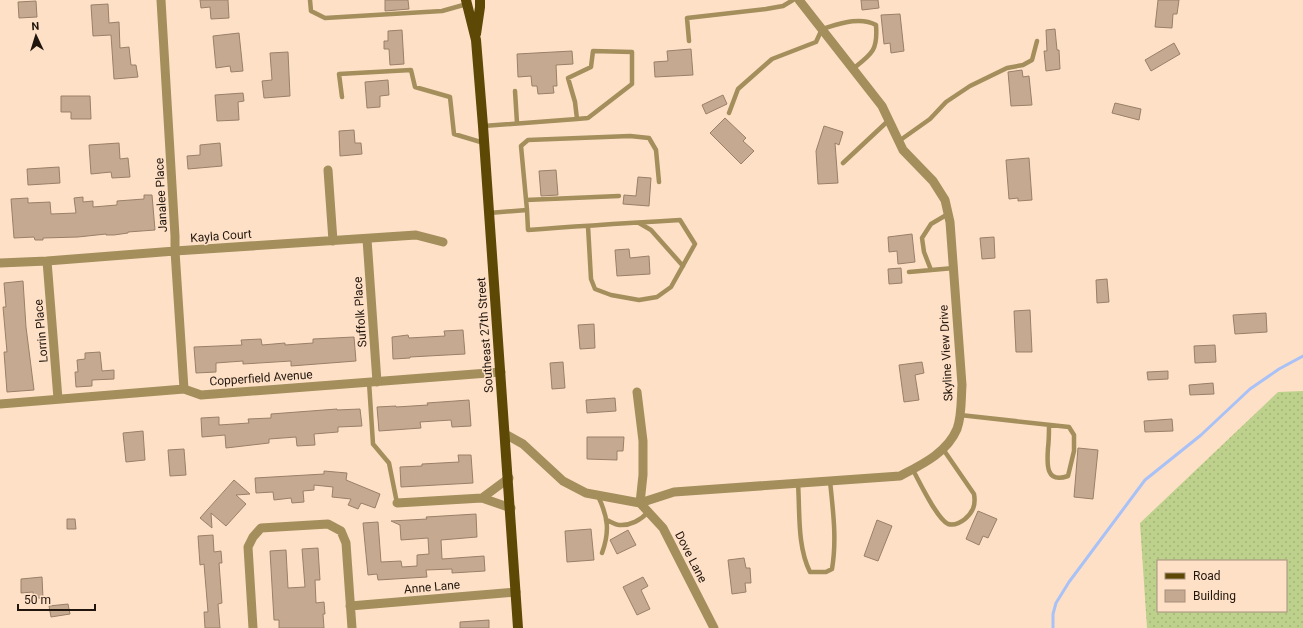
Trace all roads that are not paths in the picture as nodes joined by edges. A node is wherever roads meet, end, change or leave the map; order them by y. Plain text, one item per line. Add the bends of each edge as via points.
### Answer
1 (161, 0) edge
2 (310, 0) edge
3 (480, 0) edge
4 (793, 0) edge
5 (799, 0) edge
6 (466, 2) edge
7 (822, 29) junction
8 (476, 40) junction
9 (689, 41) dead end
10 (1037, 41) dead end
11 (854, 68) junction
12 (515, 91) dead end
13 (342, 97) dead end
14 (729, 113) dead end
15 (577, 119) junction
16 (888, 120) junction
17 (517, 123) junction
18 (483, 126) junction
19 (899, 141) junction
20 (484, 143) junction
21 (843, 163) dead end
22 (328, 170) dead end
23 (659, 182) dead end
24 (619, 196) dead end
25 (526, 200) junction
26 (527, 210) junction
27 (489, 213) junction
28 (948, 214) junction
29 (639, 223) junction
30 (588, 226) junction
31 (367, 239) junction
32 (333, 241) junction
33 (443, 242) dead end
34 (175, 251) junction
35 (47, 261) junction
36 (0, 263) edge
37 (683, 266) junction
38 (954, 268) junction
39 (931, 270) junction
40 (909, 272) dead end
41 (501, 372) junction
42 (373, 382) junction
43 (184, 389) junction
44 (637, 392) dead end
45 (58, 399) junction
46 (0, 404) edge
47 (960, 414) junction
48 (1049, 425) junction
49 (505, 434) junction
50 (943, 449) junction
51 (913, 470) junction
52 (508, 478) junction
53 (830, 481) junction
54 (798, 483) junction
55 (597, 495) junction
56 (482, 498) junction
57 (397, 503) joint
58 (640, 503) junction
59 (511, 508) junction
60 (648, 512) junction
61 (606, 520) junction
62 (602, 553) dead end
63 (516, 592) junction
64 (350, 606) junction
65 (253, 628) edge
66 (352, 628) edge
67 (518, 628) edge
68 (714, 628) edge

1 - 34 street, Janalee Place
2 - 6 lane via 311,11 325,18 442,11
3 - 8 main road, Southeast 27th Street
4 - 9 lane via 783,6 766,9 687,18
5 - 7 street, Skyline View Drive
6 - 8 main road, Southeast 27th Street
7 - 11 street, Skyline View Drive
7 - 11 lane via 847,22 870,22 876,25 877,40 869,57
7 - 14 lane via 816,42 772,58 738,89
8 - 18 main road, Southeast 27th Street
10 - 19 lane via 1032,60 1024,65 1007,68 970,86 946,102 930,119
11 - 16 street, Skyline View Drive via 882,106
12 - 17 lane
13 - 20 lane via 340,74 411,70 415,87 450,97 454,134
15 - 15 lane via 588,118 632,84 632,52 593,51 591,67 568,78
15 - 17 lane
16 - 19 street, Skyline View Drive
16 - 21 lane
17 - 18 lane
18 - 20 main road, Southeast 27th Street
19 - 28 street, Skyline View Drive via 903,150 933,181 945,200
20 - 27 main road, Southeast 27th Street
22 - 32 street
23 - 25 lane via 656,150 649,138 630,136 528,140 520,146
24 - 25 lane
25 - 26 lane
26 - 27 lane
26 - 30 lane via 528,230
27 - 41 main road, Southeast 27th Street
28 - 38 street, Skyline View Drive
28 - 39 lane via 931,224 922,238
29 - 30 lane
29 - 37 lane via 651,230
29 - 37 lane via 680,220 695,244
30 - 37 lane via 591,280 595,290 639,300 657,297 671,286
31 - 32 street, Kayla Court
31 - 33 street, Kayla Court via 416,235
31 - 42 street, Suffolk Place
32 - 34 street, Kayla Court
34 - 35 street, Kayla Court
34 - 43 street, Janalee Place
35 - 36 street, Kayla Court
35 - 45 street, Lorrin Place
38 - 39 lane
38 - 47 street, Skyline View Drive via 962,385
39 - 40 lane
41 - 42 street, Copperfield Avenue
41 - 49 main road, Southeast 27th Street
42 - 43 street, Copperfield Avenue via 201,395
42 - 57 lane, Suffolk Place via 373,444 389,463
43 - 45 street, Copperfield Avenue
44 - 58 street via 643,441
45 - 46 street, Copperfield Avenue
47 - 48 lane
47 - 50 street, Skyline View Drive via 957,429
48 - 48 lane via 1069,427 1074,435 1074,451 1068,476 1062,478 1054,477 1049,472
49 - 52 main road, Southeast 27th Street
49 - 55 street, Skyline View Drive via 524,444 563,481 586,493
50 - 51 street, Skyline View Drive
50 - 51 lane via 974,494 976,503 970,515 958,524 944,521
51 - 53 street, Skyline View Drive via 900,476
52 - 56 street
52 - 59 main road, Southeast 27th Street
53 - 54 street, Skyline View Drive
53 - 54 lane via 835,535 832,569 826,572 810,572 805,562
54 - 58 street, Skyline View Drive via 674,492
55 - 58 street, Skyline View Drive
55 - 61 lane via 606,512
56 - 57 street
56 - 59 street
58 - 60 street, Dove Lane
59 - 63 main road, Southeast 27th Street
60 - 61 lane via 629,524 618,525
60 - 68 street, Dove Lane via 663,528
61 - 62 lane via 606,544
63 - 64 street, Anne Lane
63 - 67 main road, Southeast 27th Street
64 - 65 street via 346,543 341,531 328,524 261,528 248,547
64 - 66 street

